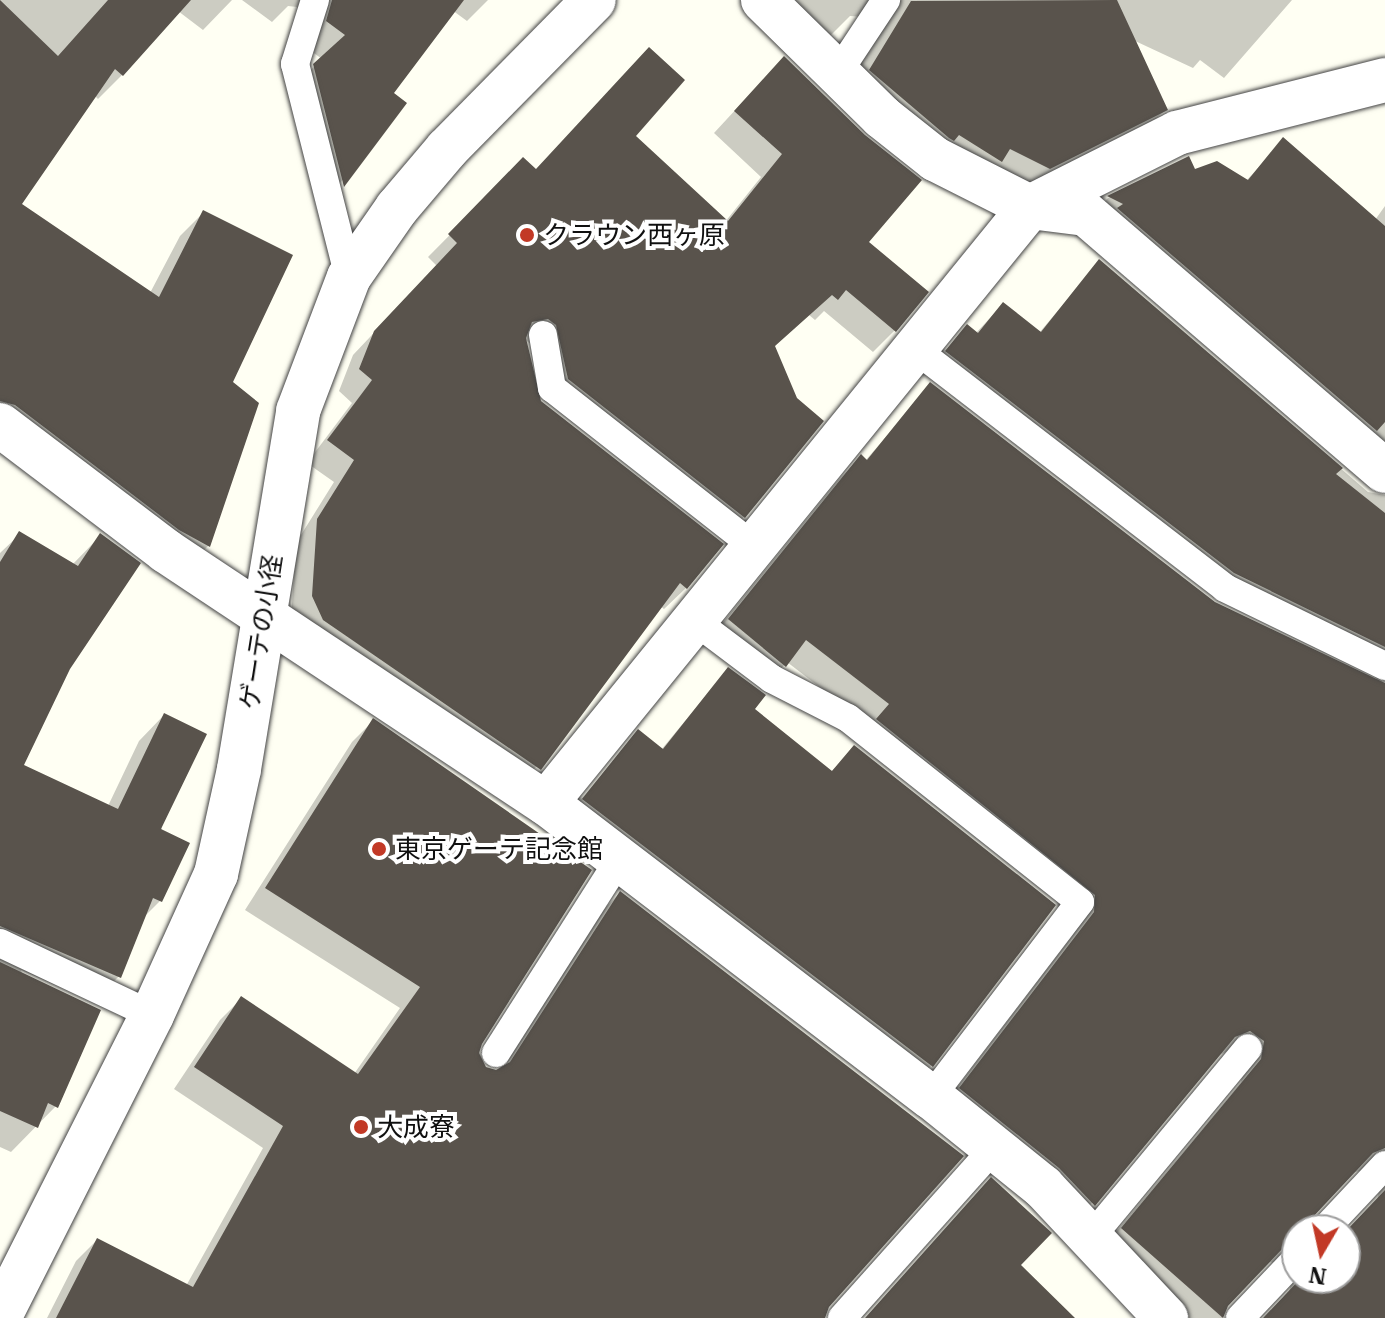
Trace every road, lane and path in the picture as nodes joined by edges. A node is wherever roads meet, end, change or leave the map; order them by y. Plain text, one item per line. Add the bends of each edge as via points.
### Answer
1 (315, 0) edge
2 (594, 0) edge
3 (763, 0) edge
4 (886, 0) edge
5 (837, 74) junction
6 (1385, 80) edge
7 (1030, 207) junction
8 (349, 277) junction
9 (543, 335) dead end
10 (915, 349) junction
11 (0, 425) edge
12 (1385, 471) edge
13 (755, 547) junction
14 (266, 614) junction
15 (695, 621) junction
16 (1385, 666) edge
17 (546, 803) junction
18 (619, 860) junction
19 (0, 943) edge
20 (152, 1015) junction
21 (1248, 1048) dead end
22 (496, 1053) dead end
23 (931, 1097) junction
24 (996, 1146) junction
25 (1385, 1165) edge
26 (1339, 1214) edge
27 (1092, 1236) junction
28 (1281, 1275) edge
29 (6, 1315) edge
30 (842, 1318) edge
31 (1166, 1318) edge
32 (1240, 1318) edge

1 - 8 lane via 295,64
2 - 8 street, ゲーテの小径 via 447,149
3 - 5 street
4 - 5 lane
5 - 7 street via 935,159
6 - 7 street via 1177,133
7 - 10 street
7 - 12 street via 1086,214
8 - 14 street, ゲーテの小径 via 298,411
9 - 13 lane via 552,388
10 - 13 street
10 - 16 lane via 1225,588
11 - 14 street via 166,551
13 - 15 street
14 - 17 street
14 - 20 street, ゲーテの小径 via 216,874
15 - 17 street
15 - 23 lane via 772,679 848,718 1080,902
17 - 18 street
18 - 22 lane
18 - 23 street
19 - 20 lane
20 - 29 street, ゲーテの小径
21 - 27 lane
23 - 24 street
24 - 27 street
24 - 30 lane
25 - 26 lane
27 - 31 street
28 - 32 lane

